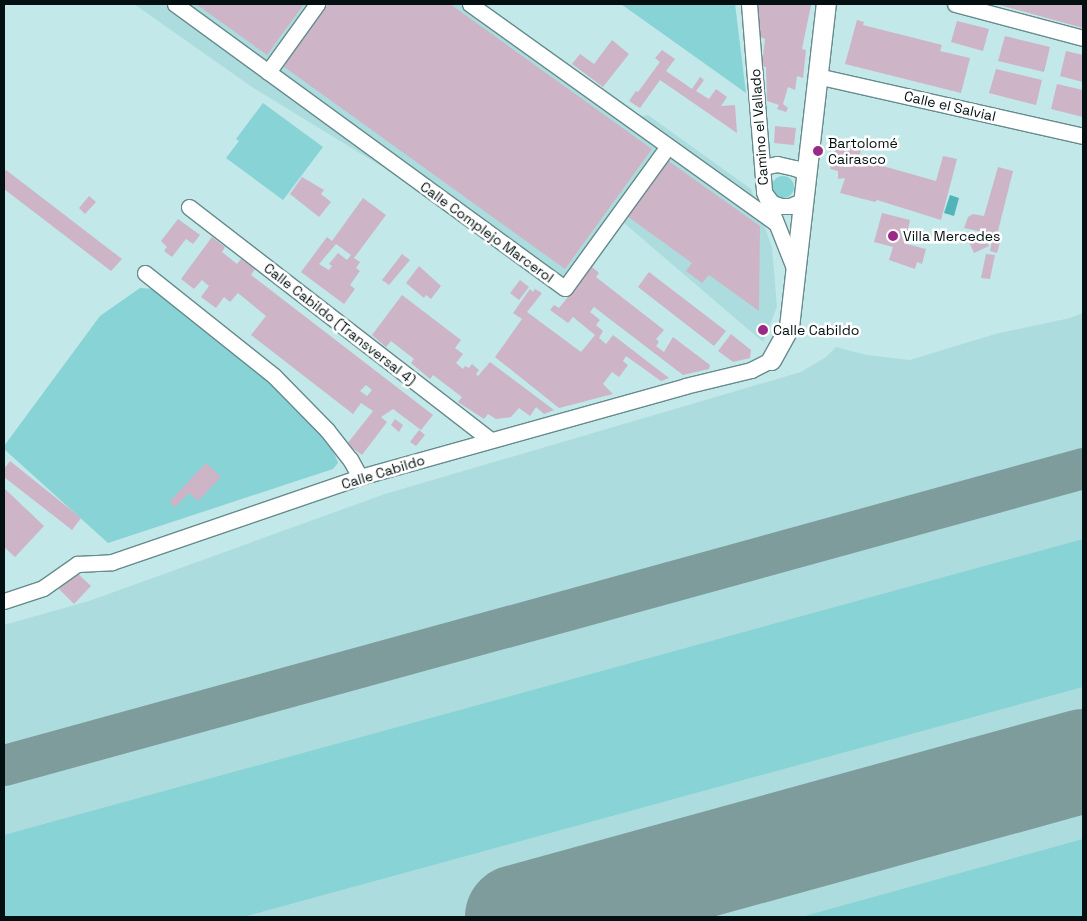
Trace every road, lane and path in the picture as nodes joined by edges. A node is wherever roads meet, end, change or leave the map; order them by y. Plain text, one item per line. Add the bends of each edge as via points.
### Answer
1 (175, 4) edge
2 (317, 4) edge
3 (470, 4) edge
4 (749, 4) edge
5 (826, 4) edge
6 (955, 4) edge
7 (1083, 38) edge
8 (268, 72) junction
9 (817, 76) junction
10 (1083, 136) edge
11 (668, 146) junction
12 (763, 167) junction
13 (807, 173) junction
14 (764, 192) junction
15 (744, 199) junction
16 (804, 200) junction
17 (189, 207) dead end
18 (775, 222) junction
19 (145, 273) dead end
20 (796, 274) junction
21 (771, 360) joint
22 (491, 440) junction
23 (360, 477) junction
24 (4, 601) edge

1 - 8 street, Calle Complejo Marcerol
2 - 8 street
3 - 11 street
4 - 12 street, Camino el Vallado
5 - 9 street
6 - 7 street
8 - 11 street, Calle Complejo Marcerol via 565,288
9 - 10 street, Calle el Salvial
9 - 13 street
11 - 15 street
12 - 13 street via 777,164
12 - 14 street, Camino el Vallado
13 - 16 street
14 - 15 street
14 - 16 street via 772,203 781,206
14 - 18 street, Camino el Vallado
15 - 18 street
16 - 20 street
17 - 22 street, Calle Cabildo (Transversal 4)
18 - 20 street, Camino el Vallado
19 - 23 street via 274,376 327,430
20 - 21 street via 789,326
21 - 22 street, Calle Cabildo via 751,370
22 - 23 street, Calle Cabildo
23 - 24 street, Calle Cabildo via 112,562 77,564 44,588

